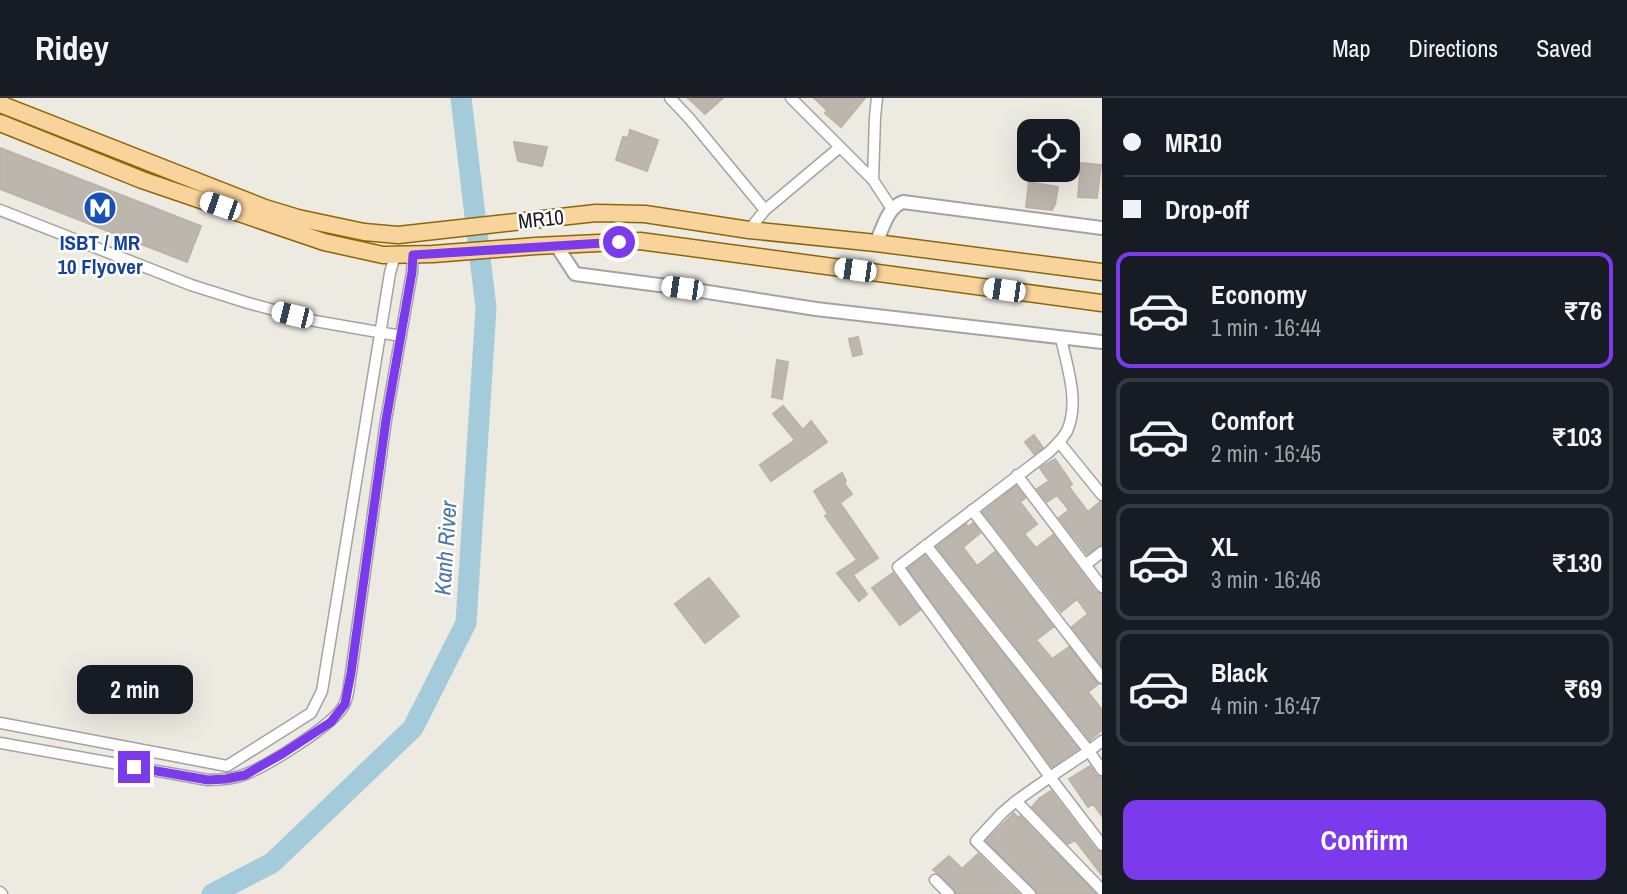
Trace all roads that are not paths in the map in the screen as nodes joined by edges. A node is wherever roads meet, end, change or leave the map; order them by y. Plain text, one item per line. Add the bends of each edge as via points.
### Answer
1 (670, 98) edge
2 (791, 98) edge
3 (877, 98) edge
4 (0, 104) edge
5 (0, 123) edge
6 (840, 147) junction
7 (873, 180) junction
8 (892, 209) junction
9 (0, 210) edge
10 (765, 210) junction
11 (1102, 228) edge
12 (749, 230) junction
13 (876, 243) junction
14 (556, 245) junction
15 (395, 255) junction
16 (413, 255) junction
17 (1102, 272) edge
18 (1102, 303) edge
19 (380, 332) junction
20 (401, 335) junction
21 (1061, 338) junction
22 (1102, 342) edge
23 (1059, 442) junction
24 (1017, 475) junction
25 (1102, 495) edge
26 (972, 510) junction
27 (926, 545) junction
28 (1102, 552) edge
29 (1085, 565) junction
30 (1102, 587) edge
31 (1102, 678) edge
32 (0, 723) edge
33 (1102, 741) edge
34 (0, 743) edge
35 (1089, 751) junction
36 (1102, 770) edge
37 (1050, 777) junction
38 (1016, 801) junction
39 (1102, 845) edge
40 (935, 880) dead end
41 (1102, 890) edge
42 (949, 894) edge
43 (1030, 894) edge

1 - 10 street
2 - 6 street
3 - 7 street
4 - 12 main road, MR10 via 265,208 364,232 429,232 596,213 645,214
5 - 15 main road, MR10 via 142,180 324,242
6 - 7 street
6 - 10 street
7 - 8 street
8 - 11 street via 903,202
8 - 13 street
9 - 19 street via 247,303
10 - 12 street
12 - 13 main road, MR10
13 - 17 main road, MR10
14 - 16 main road, MR10
14 - 18 main road, MR10 via 640,241
14 - 21 street via 575,274
15 - 16 main road, MR10
15 - 19 street
16 - 20 street
19 - 20 street
19 - 32 street via 323,691 311,713 227,766
20 - 34 street via 351,673 345,704 331,722 245,775 226,779 208,780
21 - 22 street
21 - 23 street via 1072,397 1069,424
23 - 24 street
23 - 25 street
24 - 26 street
24 - 29 street
26 - 27 street
26 - 31 street
27 - 35 street
27 - 37 street via 898,567
28 - 29 street
29 - 30 street
33 - 35 street
35 - 36 street
35 - 37 street
37 - 38 street
37 - 39 street
38 - 41 street
38 - 43 street via 976,841
40 - 42 street

